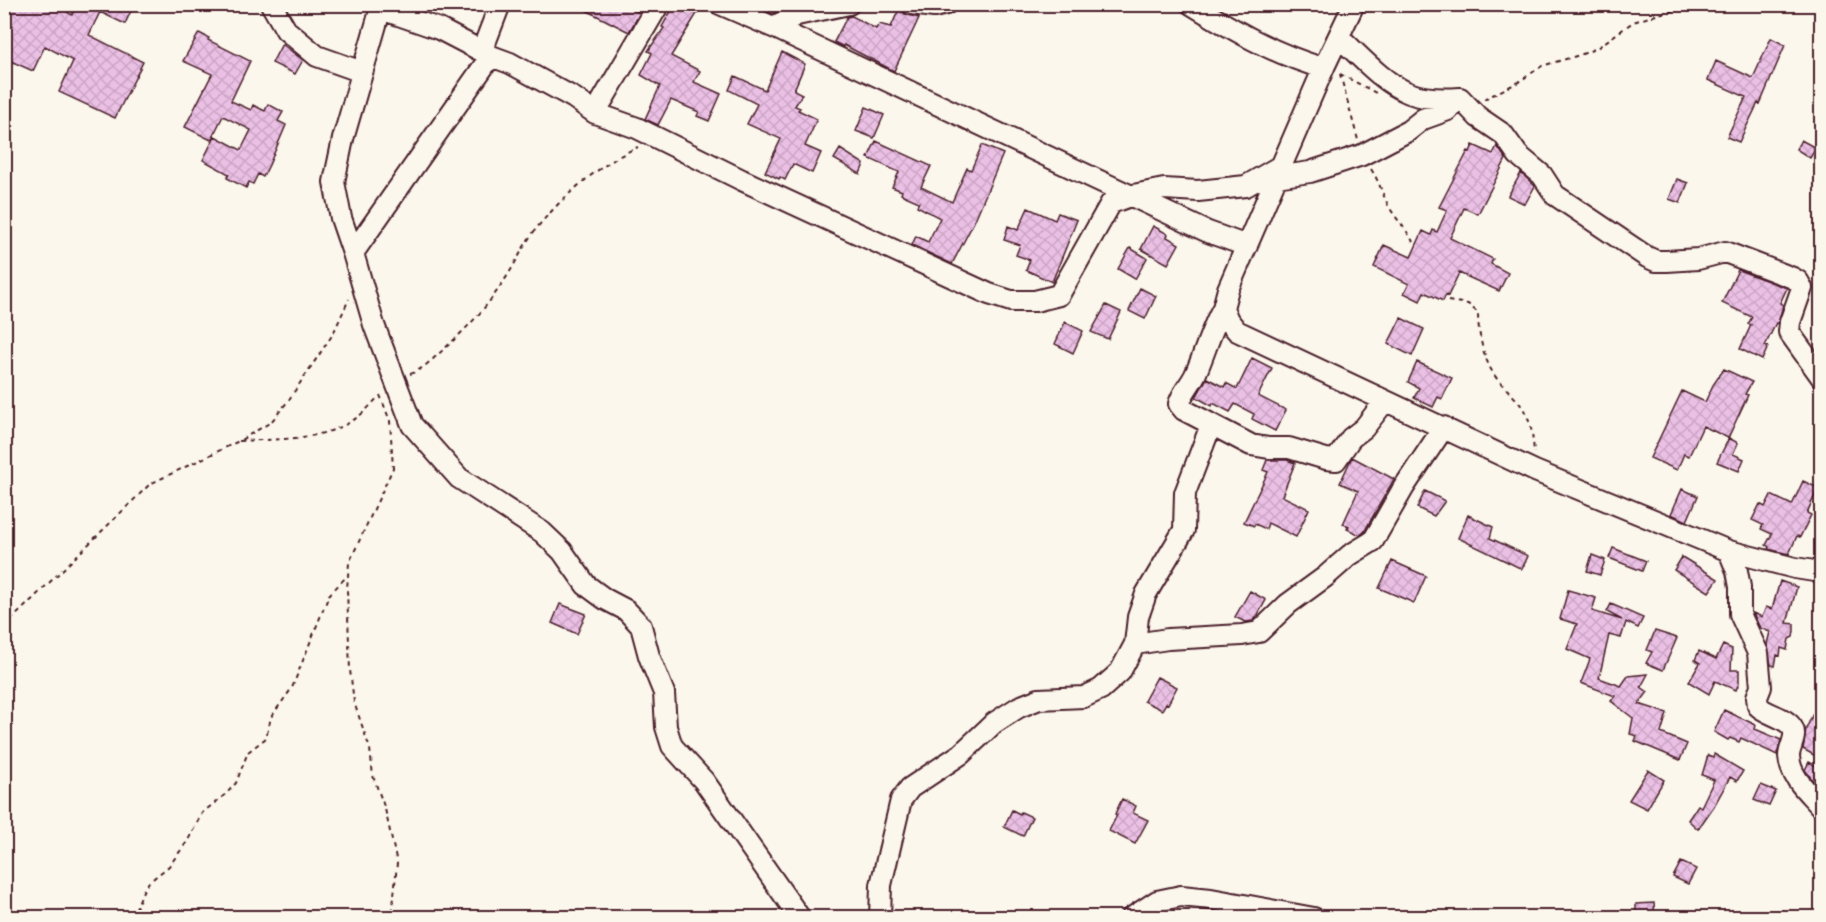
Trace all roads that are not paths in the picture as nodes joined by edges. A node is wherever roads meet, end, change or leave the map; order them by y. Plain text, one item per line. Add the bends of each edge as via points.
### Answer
1 (271, 4) edge
2 (500, 4) edge
3 (659, 4) edge
4 (720, 4) edge
5 (849, 4) edge
6 (912, 4) edge
7 (946, 4) edge
8 (1191, 4) edge
9 (1354, 4) edge
10 (382, 7) edge
11 (773, 27) junction
12 (1339, 37) junction
13 (487, 53) junction
14 (1323, 68) junction
15 (362, 72) junction
16 (1460, 98) junction
17 (595, 113) junction
18 (1279, 171) junction
19 (1133, 195) junction
20 (1247, 246) junction
21 (353, 253) junction
22 (1222, 308) junction
23 (1821, 378) edge
24 (1385, 401) junction
25 (1211, 425) junction
26 (1444, 427) junction
27 (1729, 551) junction
28 (1821, 569) edge
29 (1135, 644) junction
30 (1821, 808) edge
31 (800, 918) edge
32 (880, 918) edge
33 (1131, 918) edge
34 (1314, 918) edge

1 - 15 street via 286,30 317,56
2 - 13 street
3 - 17 street
4 - 11 street
5 - 11 street via 797,15
6 - 7 street
8 - 14 street via 1284,56
9 - 12 street
10 - 13 street
10 - 15 street
11 - 19 street
12 - 14 street
12 - 16 street via 1388,81 1409,93
13 - 17 street
13 - 21 street
14 - 18 street
15 - 21 street via 334,182 340,218
16 - 18 street via 1448,110 1423,119 1362,155 1310,172
16 - 23 street via 1478,117 1503,134 1518,155 1542,175 1555,195 1647,257 1667,261 1725,252 1798,281 1802,288 1789,329
17 - 19 street via 638,128 959,281 1011,301 1059,295 1111,203
18 - 19 street via 1246,186 1198,191 1164,189
18 - 20 street
19 - 20 street via 1208,232
20 - 22 street
21 - 31 street via 393,380 412,425 459,478 542,532 562,550 586,585 626,610 641,626 664,693 666,727 672,747 704,781
22 - 24 street via 1237,331
22 - 25 street via 1179,404
24 - 25 street via 1336,460 1289,448 1251,445
24 - 26 street
25 - 29 street via 1185,493 1184,530 1146,594 1138,616
26 - 27 street via 1536,471
26 - 29 street via 1373,542 1350,555 1259,632
27 - 28 street via 1795,568
27 - 30 street via 1740,587 1740,614 1758,653 1758,706 1792,727 1789,758 1793,772
29 - 32 street via 1120,672 1101,689 1084,697 1039,699 1019,707 994,723 961,754 910,788 901,800 881,885
33 - 34 street via 1157,901 1181,896

